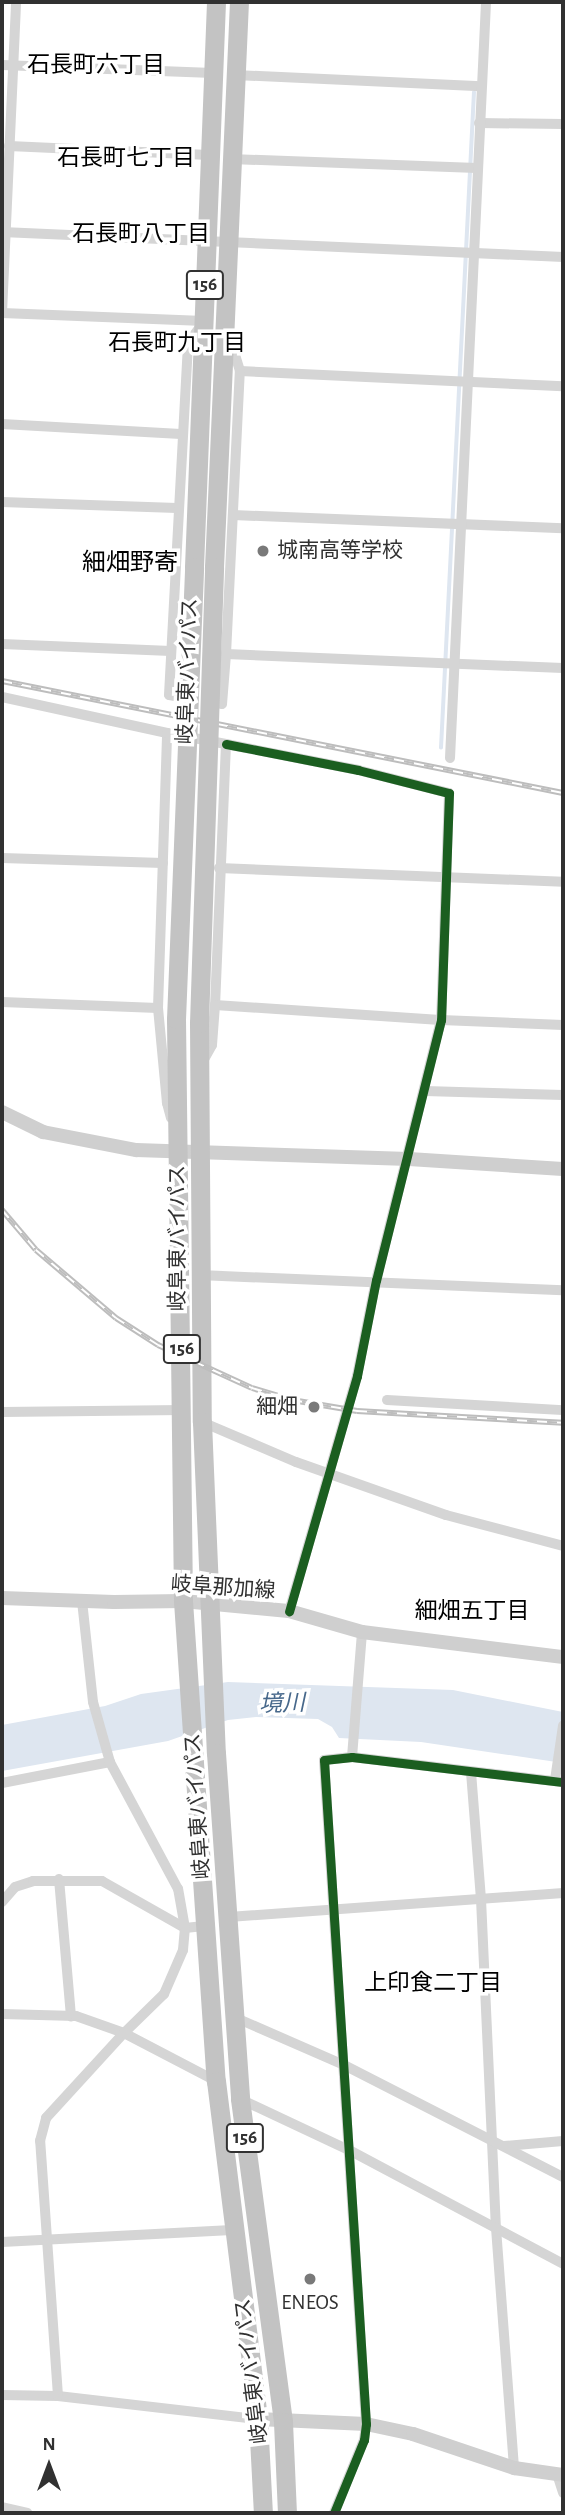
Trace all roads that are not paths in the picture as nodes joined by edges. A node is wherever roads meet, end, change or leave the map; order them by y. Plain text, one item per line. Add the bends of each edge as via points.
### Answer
1 (16, 2) edge
2 (216, 2) edge
3 (239, 2) edge
4 (486, 2) edge
5 (7, 65) edge
6 (213, 73) junction
7 (235, 75) junction
8 (481, 86) junction
9 (479, 122) junction
10 (563, 124) edge
11 (9, 146) junction
12 (209, 155) junction
13 (231, 159) junction
14 (477, 167) junction
15 (4, 232) edge
16 (207, 241) junction
17 (227, 241) junction
18 (474, 253) junction
19 (563, 257) edge
20 (2, 313) edge
21 (214, 322) junction
22 (240, 371) junction
23 (468, 382) junction
24 (563, 386) edge
25 (2, 424) edge
26 (181, 434) junction
27 (2, 502) edge
28 (177, 508) junction
29 (233, 515) junction
30 (461, 523) junction
31 (563, 528) edge
32 (2, 644) edge
33 (171, 651) junction
34 (226, 654) junction
35 (454, 664) junction
36 (563, 668) edge
37 (2, 697) edge
38 (167, 733) junction
39 (226, 744) junction
40 (450, 758) dead end
41 (2, 858) edge
42 (163, 863) junction
43 (219, 868) junction
44 (445, 878) junction
45 (563, 882) edge
46 (2, 1002) edge
47 (215, 1005) junction
48 (158, 1008) junction
49 (441, 1020) junction
50 (563, 1025) edge
51 (199, 1067) junction
52 (425, 1091) junction
53 (563, 1095) edge
54 (2, 1112) edge
55 (175, 1131) junction
56 (177, 1152) junction
57 (201, 1153) junction
58 (409, 1159) junction
59 (563, 1169) edge
60 (199, 1275) junction
61 (376, 1280) junction
62 (563, 1290) edge
63 (387, 1400) dead end
64 (183, 1410) junction
65 (563, 1410) edge
66 (2, 1412) edge
67 (202, 1422) junction
68 (331, 1475) junction
69 (563, 1546) edge
70 (2, 1598) edge
71 (82, 1601) junction
72 (183, 1601) junction
73 (210, 1603) junction
74 (289, 1611) junction
75 (362, 1632) junction
76 (563, 1657) edge
77 (563, 1726) edge
78 (352, 1757) junction
79 (110, 1760) junction
80 (471, 1772) junction
81 (559, 1781) edge
82 (2, 1783) edge
83 (58, 1879) junction
84 (563, 1893) edge
85 (481, 1899) junction
86 (2, 1902) edge
87 (332, 1910) junction
88 (229, 1917) junction
89 (194, 1927) junction
90 (2, 2014) edge
91 (71, 2016) junction
92 (234, 2017) junction
93 (124, 2033) junction
94 (344, 2065) junction
95 (216, 2081) junction
96 (240, 2099) junction
97 (493, 2141) junction
98 (563, 2141) edge
99 (504, 2146) junction
100 (349, 2150) junction
101 (563, 2177) edge
102 (496, 2228) junction
103 (232, 2230) junction
104 (48, 2240) junction
105 (2, 2242) edge
106 (563, 2264) edge
107 (2, 2395) edge
108 (58, 2396) junction
109 (258, 2419) junction
110 (283, 2422) junction
111 (366, 2424) junction
112 (514, 2468) junction
113 (560, 2474) edge
114 (563, 2493) edge
115 (2, 2507) edge
116 (27, 2513) edge
117 (262, 2513) edge
118 (287, 2513) edge
119 (334, 2513) edge

1 - 5 street
2 - 6 highway, 岐阜東バイパス / 156
3 - 7 highway, 岐阜東バイパス / 156
4 - 8 street
5 - 6 street
5 - 11 street
6 - 12 highway, 岐阜東バイパス / 156
7 - 8 street
7 - 13 highway, 岐阜東バイパス / 156
8 - 9 street
9 - 10 street
9 - 14 street
11 - 12 street
11 - 15 street
12 - 16 highway, 岐阜東バイパス / 156
13 - 14 street
13 - 17 highway, 岐阜東バイパス / 156
14 - 18 street
15 - 16 street
15 - 20 street
16 - 17 street
16 - 21 highway, 岐阜東バイパス / 156
17 - 18 street
17 - 21 highway, 岐阜東バイパス / 156
18 - 19 street
18 - 23 street
20 - 21 street
21 - 22 street via 232,339
21 - 26 street via 188,343
21 - 51 highway, 岐阜東バイパス / 156, bridge via 214,567
21 - 55 highway, 岐阜東バイパス / 156, bridge via 194,568
22 - 23 street
22 - 29 street
23 - 24 street
23 - 30 street
25 - 26 street
26 - 28 street
27 - 28 street
28 - 33 street
29 - 30 street
29 - 34 street
30 - 31 street
30 - 35 street
32 - 33 street
33 - 34 street via 169,695 222,704
34 - 35 street
35 - 36 street
35 - 40 street
37 - 38 street
38 - 39 street
38 - 42 street
39 - 43 street
39 - 44 street via 449,793
41 - 42 street
42 - 48 street
43 - 44 street
43 - 47 street
44 - 45 street
44 - 49 street
46 - 48 street
47 - 49 street
47 - 51 street via 212,1045
48 - 55 street via 167,1103
49 - 50 street
49 - 52 street
51 - 57 highway, 岐阜東バイパス / 156
52 - 53 street
52 - 58 street
54 - 56 street via 43,1132 83,1142
55 - 56 highway, 岐阜東バイパス / 156
56 - 57 street
56 - 64 highway, 岐阜東バイパス / 156
57 - 58 street
57 - 60 highway, 岐阜東バイパス / 156
58 - 59 street
58 - 61 street
60 - 61 street
60 - 67 highway, 岐阜東バイパス / 156
61 - 62 street
61 - 68 street
63 - 65 street
64 - 66 street
64 - 72 highway, 岐阜東バイパス / 156
67 - 68 street
67 - 73 highway, 岐阜東バイパス / 156
68 - 69 street via 478,1525
68 - 74 street
70 - 71 street, 岐阜那加線
71 - 72 street, 岐阜那加線
71 - 79 street via 93,1702
72 - 73 street, 岐阜那加線
72 - 89 highway, 岐阜東バイパス / 156 via 193,1763
73 - 74 street, 岐阜那加線
73 - 88 highway, 岐阜東バイパス / 156
74 - 75 street, 岐阜那加線
75 - 76 street, 岐阜那加線
75 - 78 street
77 - 81 street
78 - 80 street
78 - 87 street via 324,1760
79 - 82 street
79 - 89 street
80 - 81 street
80 - 85 street
83 - 86 street via 15,1887
83 - 89 street via 102,1881
83 - 91 street
84 - 85 street
85 - 87 street
85 - 97 street
87 - 88 street
87 - 94 street
88 - 92 highway, 岐阜東バイパス / 156
89 - 93 street via 164,1994
89 - 95 highway, 岐阜東バイパス / 156
90 - 91 street
91 - 93 street
92 - 94 street
92 - 96 highway, 岐阜東バイパス / 156
93 - 95 street
93 - 104 street via 46,2118 40,2141
94 - 97 street
94 - 100 street
95 - 103 highway, 岐阜東バイパス / 156
96 - 100 street
96 - 110 highway, 岐阜東バイパス / 156
97 - 99 street
97 - 102 street
98 - 99 street
99 - 101 street
100 - 102 street
100 - 111 street
102 - 106 street
102 - 112 street
103 - 104 street
103 - 109 highway, 岐阜東バイパス / 156
104 - 105 street
104 - 108 street
107 - 108 street
108 - 109 street
109 - 110 street
109 - 117 highway, 岐阜東バイパス / 156
110 - 111 street
110 - 118 highway, 岐阜東バイパス / 156
111 - 112 street via 413,2434
111 - 119 street via 364,2440
112 - 113 street
113 - 114 street
115 - 116 street

